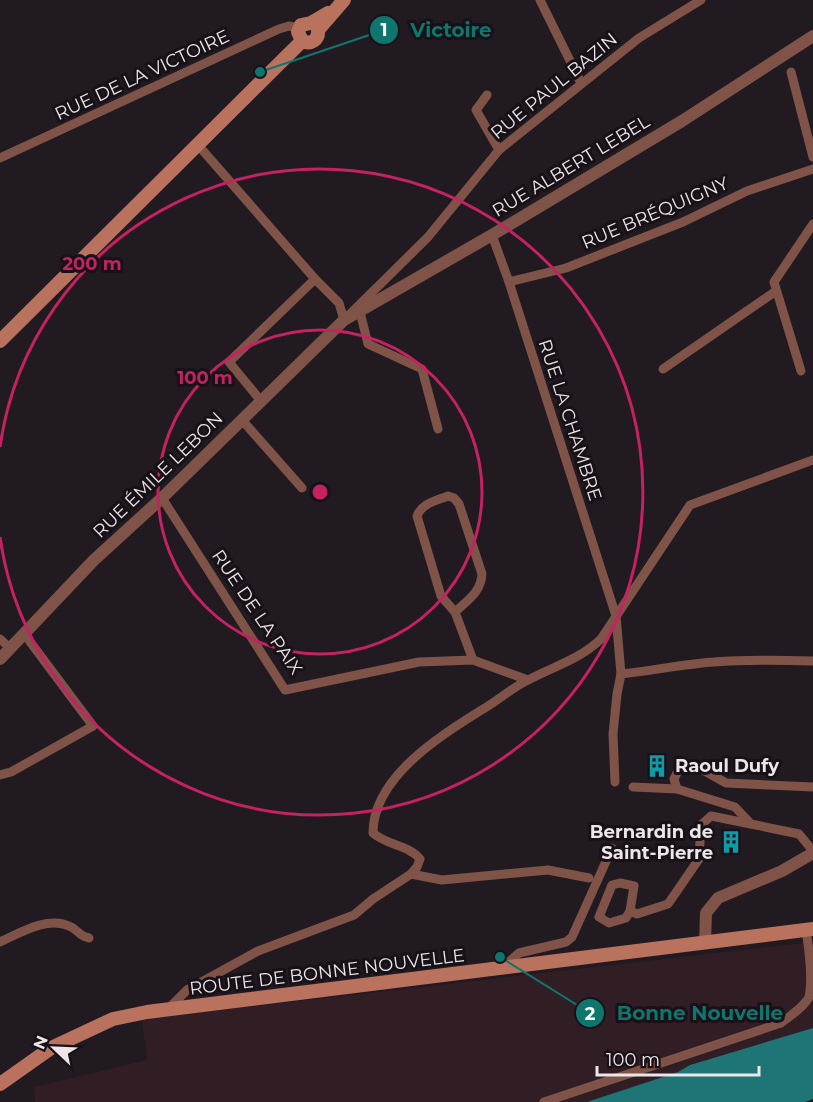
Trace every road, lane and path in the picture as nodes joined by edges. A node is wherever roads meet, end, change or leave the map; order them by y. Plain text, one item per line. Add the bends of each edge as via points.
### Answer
1 (540, 0) edge
2 (701, 0) edge
3 (339, 4) edge
4 (308, 31) junction
5 (813, 36) edge
6 (791, 72) dead end
7 (581, 83) junction
8 (487, 95) dead end
9 (198, 145) junction
10 (500, 150) junction
11 (813, 157) edge
12 (0, 158) edge
13 (813, 169) edge
14 (813, 224) edge
15 (492, 235) junction
16 (315, 279) junction
17 (509, 282) junction
18 (776, 291) junction
19 (360, 312) junction
20 (344, 320) junction
21 (0, 341) edge
22 (663, 369) dead end
23 (801, 372) dead end
24 (261, 401) junction
25 (242, 420) junction
26 (438, 429) dead end
27 (813, 460) edge
28 (302, 488) dead end
29 (162, 498) junction
30 (455, 612) junction
31 (616, 616) junction
32 (25, 635) junction
33 (0, 639) edge
34 (10, 648) junction
35 (0, 659) edge
36 (473, 660) junction
37 (813, 661) edge
38 (621, 674) junction
39 (528, 680) junction
40 (0, 775) edge
41 (615, 782) dead end
42 (633, 787) dead end
43 (813, 787) edge
44 (677, 789) junction
45 (751, 824) junction
46 (612, 848) dead end
47 (813, 852) edge
48 (411, 874) junction
49 (589, 878) dead end
50 (630, 911) junction
51 (809, 930) edge
52 (89, 938) dead end
53 (0, 942) edge
54 (705, 943) junction
55 (501, 968) junction
56 (166, 1010) junction
57 (0, 1084) edge
58 (544, 1102) edge

1 - 7 street
2 - 7 street, RUE PAUL BAZIN via 639,38
3 - 4 main road
4 - 9 main road
4 - 12 street, RUE DE LA VICTOIRE via 290,26 279,29
5 - 15 street, RUE ALBERT LEBEL via 682,121
6 - 11 street
7 - 10 street, RUE PAUL BAZIN
8 - 10 street via 476,110
9 - 16 street
9 - 21 main road
10 - 20 street, RUE PAUL BAZIN via 429,237
13 - 17 street, RUE BRÉQUIGNY via 747,191 683,222 566,268
14 - 18 street via 774,282
15 - 17 street, RUE LA CHAMBRE
15 - 19 street, RUE ALBERT LEBEL
16 - 20 street via 339,303
16 - 24 street via 229,362
17 - 31 street, RUE LA CHAMBRE
18 - 22 street
18 - 23 street
19 - 20 street, RUE ALBERT LEBEL
19 - 26 street via 368,344 422,369
20 - 24 street, RUE ÉMILE LEBON
24 - 25 street, RUE ÉMILE LEBON
25 - 28 street
25 - 29 street, RUE ÉMILE LEBON
27 - 31 street via 690,505
29 - 32 street, RUE ÉMILE LEBON via 94,560
29 - 36 street, RUE DE LA PAIX via 285,690 398,665
30 - 30 street via 441,596 417,516 426,505 448,496 459,504 482,574 474,595
30 - 36 street
31 - 38 street, RUE LA CHAMBRE
31 - 39 street via 587,652
32 - 34 street, RUE ÉMILE LEBON
32 - 40 street via 93,726
33 - 34 street
34 - 35 street, RUE ÉMILE LEBON
36 - 39 street, RUE DE LA PAIX
37 - 38 street via 712,662
38 - 41 street, RUE LA CHAMBRE via 613,734
39 - 48 street via 412,760 380,800 373,833 416,854 420,859
42 - 44 street
43 - 44 street via 726,783 696,766 679,770 674,779
44 - 45 street via 735,807
45 - 47 street via 799,834
45 - 50 street via 711,816 701,825 699,859 668,904 637,914
46 - 55 street via 572,937 566,942 519,953
47 - 54 street via 782,871 718,898 706,913
48 - 49 street via 442,880 548,870
48 - 56 street via 354,915 258,951 187,990
50 - 50 street via 634,886 612,885 599,917 609,923 626,918
51 - 54 main road, ROUTE DE BONNE NOUVELLE
51 - 58 street via 812,971 808,997 781,1023
52 - 53 street via 81,937 71,926 55,923 34,927
54 - 55 main road, ROUTE DE BONNE NOUVELLE
55 - 56 main road, ROUTE DE BONNE NOUVELLE
56 - 57 main road, ROUTE DE BONNE NOUVELLE via 113,1019 51,1048

